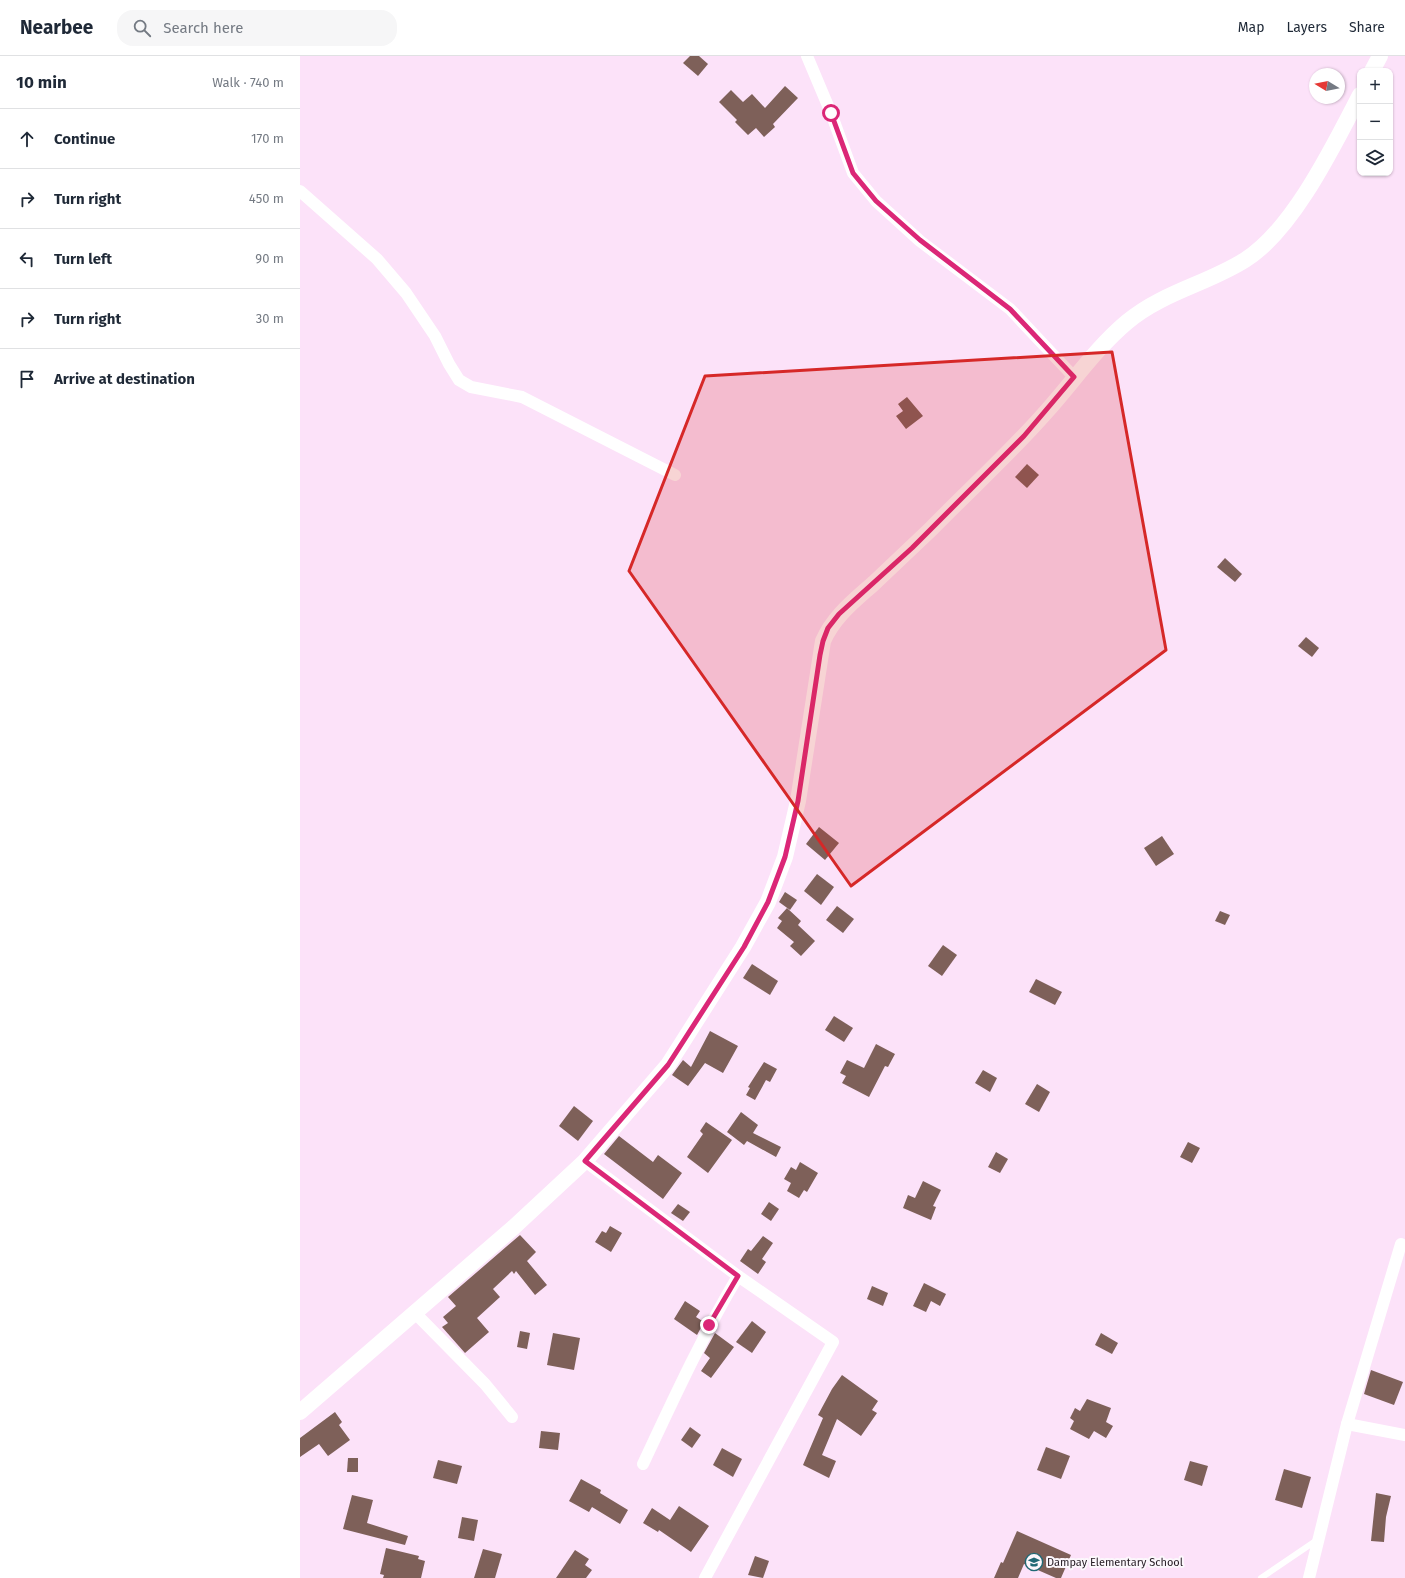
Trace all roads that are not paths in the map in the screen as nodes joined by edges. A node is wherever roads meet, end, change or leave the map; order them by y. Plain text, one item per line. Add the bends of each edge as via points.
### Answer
1 (807, 56) edge
2 (1380, 56) edge
3 (1374, 68) edge
4 (1357, 100) edge
5 (300, 191) edge
6 (1074, 377) junction
7 (674, 475) dead end
8 (585, 1161) junction
9 (1402, 1244) dead end
10 (738, 1276) junction
11 (415, 1313) junction
12 (300, 1412) edge
13 (512, 1417) dead end
14 (1348, 1424) junction
15 (1405, 1435) edge
16 (643, 1464) dead end
17 (1319, 1539) junction
18 (705, 1578) edge
19 (1261, 1578) edge
20 (1309, 1578) edge

1 - 6 street via 853,173 876,201 920,240 1010,309
2 - 3 street
4 - 6 street via 1332,149 1284,224 1270,240 1246,260 1183,288 1140,312 1112,336
5 - 7 street via 377,259 402,288 435,336 460,380 471,387 522,396
6 - 8 street via 1024,436 912,548 839,614 828,628 820,655 798,801 785,857 768,902 744,947 668,1065
8 - 10 street
8 - 11 street
9 - 14 street
10 - 16 street via 709,1325
10 - 18 street via 833,1342
11 - 12 street
11 - 13 street via 485,1384
14 - 15 street
14 - 17 street
17 - 19 lane
17 - 20 street

